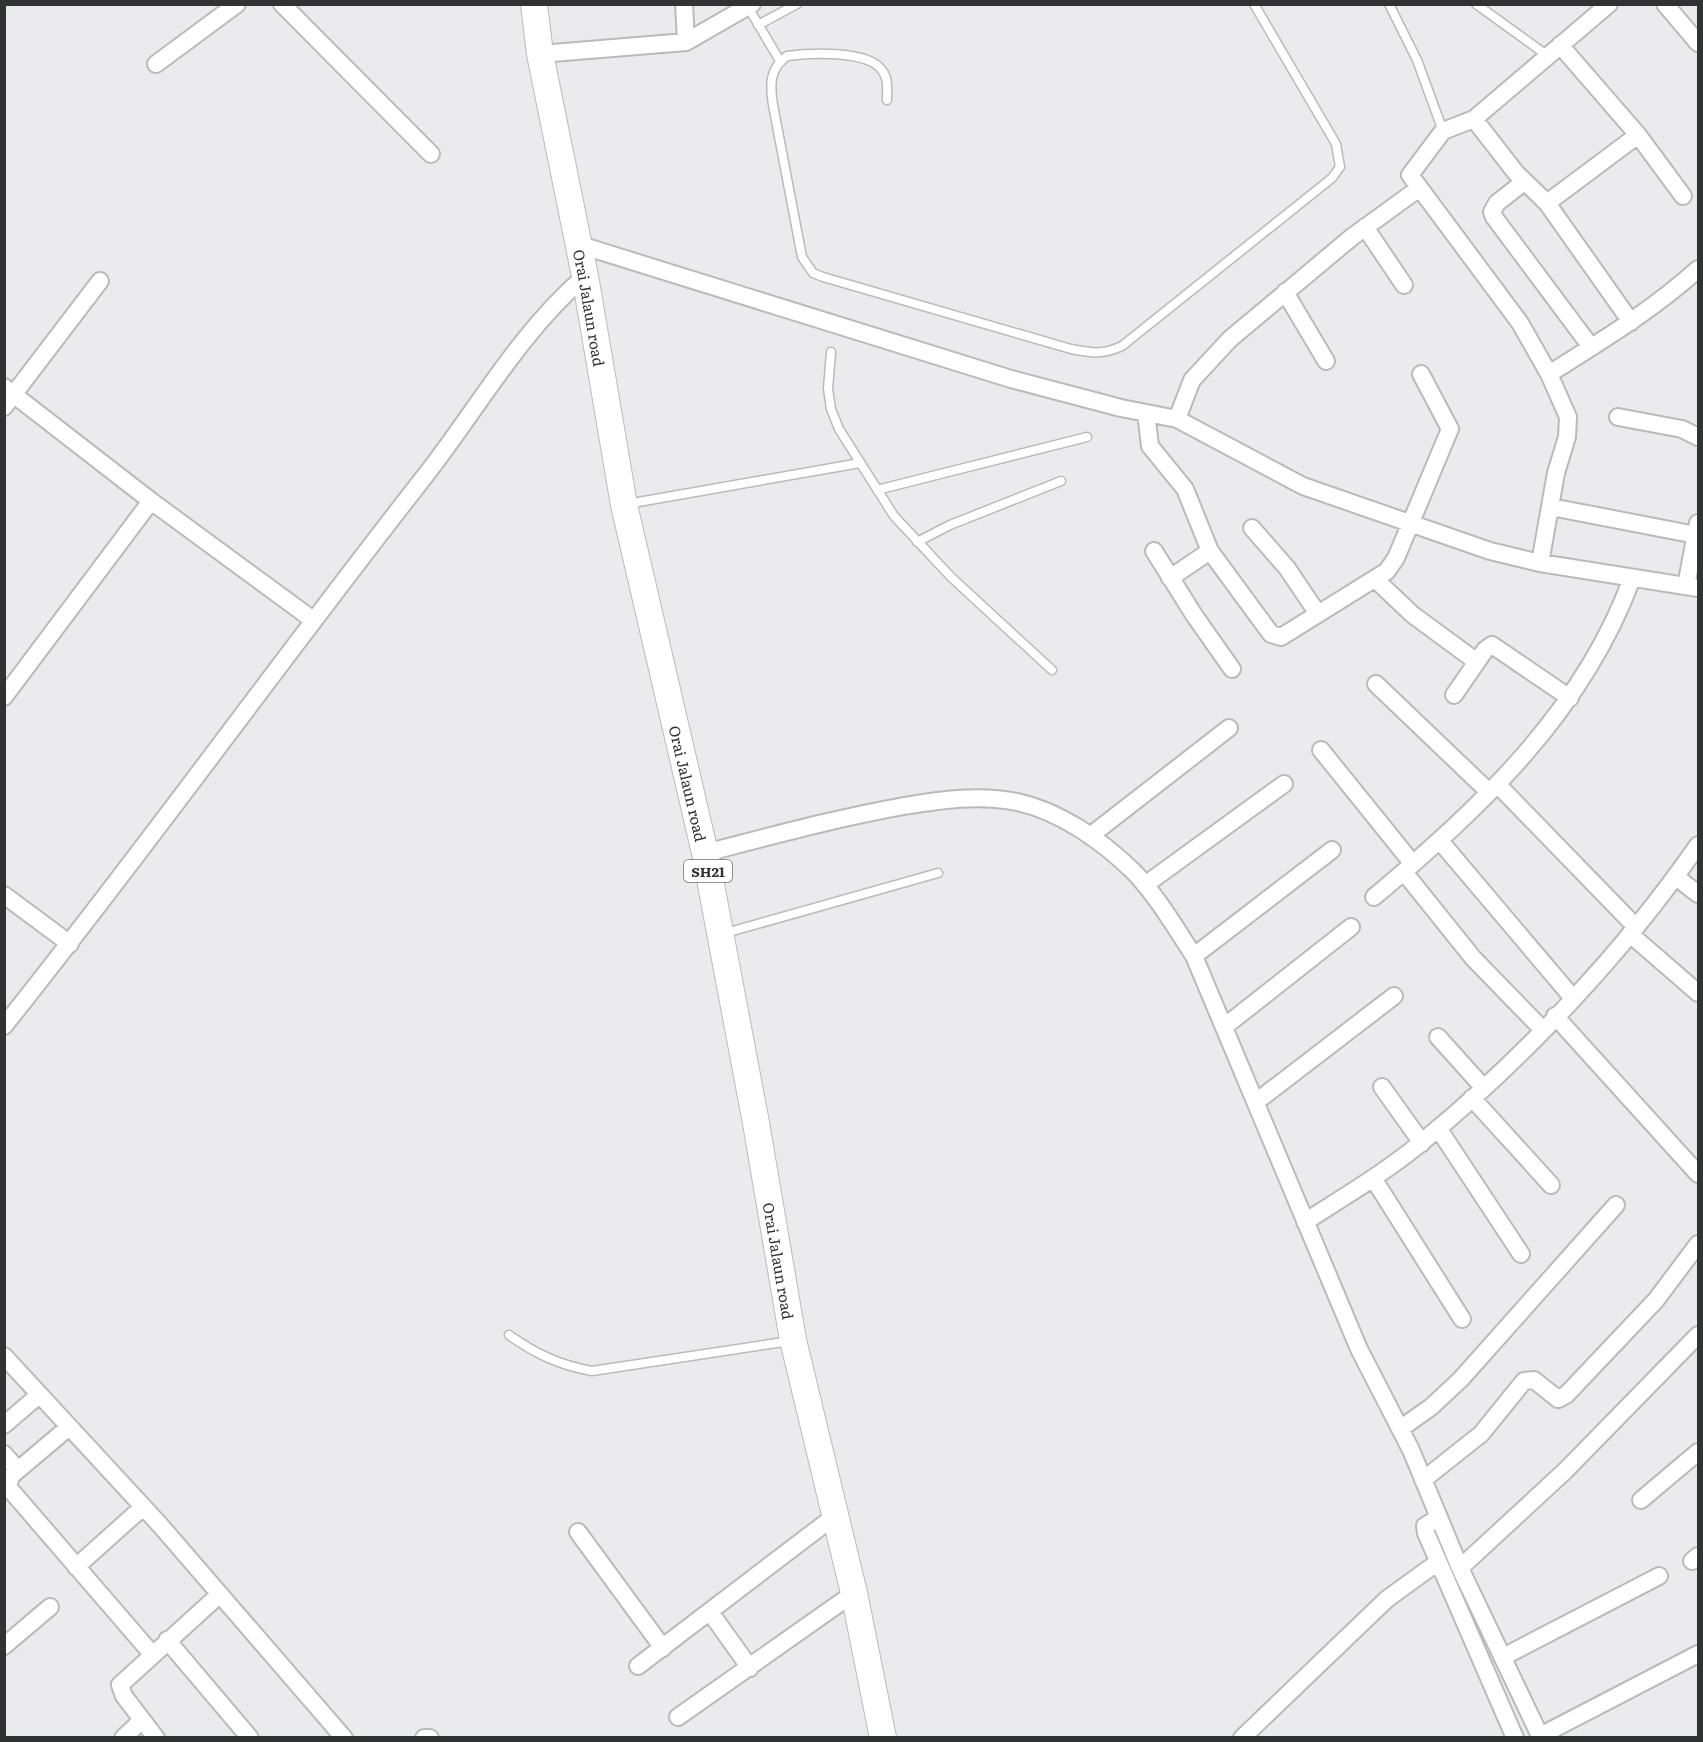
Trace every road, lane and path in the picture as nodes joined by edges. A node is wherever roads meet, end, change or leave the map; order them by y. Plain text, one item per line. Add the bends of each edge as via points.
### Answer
1 (237, 4) edge
2 (282, 4) edge
3 (534, 4) edge
4 (684, 4) edge
5 (797, 4) edge
6 (1254, 4) edge
7 (1389, 4) edge
8 (1476, 4) edge
9 (1609, 4) edge
10 (1665, 4) edge
11 (750, 6) edge
12 (758, 25) junction
13 (686, 42) junction
14 (1698, 43) edge
15 (1554, 51) junction
16 (540, 54) junction
17 (780, 61) junction
18 (156, 64) dead end
19 (887, 100) dead end
20 (1474, 119) junction
21 (1443, 131) junction
22 (1638, 135) junction
23 (431, 154) dead end
24 (1524, 182) junction
25 (1418, 189) junction
26 (1683, 196) dead end
27 (1547, 202) junction
28 (1365, 227) junction
29 (578, 244) junction
30 (1698, 268) edge
31 (585, 276) junction
32 (100, 281) dead end
33 (1404, 285) dead end
34 (1285, 292) junction
35 (1630, 322) junction
36 (1591, 347) junction
37 (831, 352) dead end
38 (1326, 361) dead end
39 (1421, 374) dead end
40 (1550, 374) junction
41 (8, 396) edge
42 (1146, 413) junction
43 (1618, 417) dead end
44 (1177, 419) junction
45 (1697, 432) edge
46 (1087, 437) dead end
47 (860, 463) junction
48 (1061, 481) dead end
49 (877, 490) junction
50 (151, 501) junction
51 (624, 505) junction
52 (1551, 507) junction
53 (1410, 525) junction
54 (1252, 528) dead end
55 (1697, 529) edge
56 (917, 542) junction
57 (1154, 551) dead end
58 (1210, 551) junction
59 (1540, 563) junction
60 (1170, 578) junction
61 (1632, 578) junction
62 (1376, 580) junction
63 (1692, 587) edge
64 (1318, 614) junction
65 (313, 620) junction
66 (1477, 662) junction
67 (1232, 669) dead end
68 (1052, 670) dead end
69 (1376, 684) dead end
70 (1454, 695) dead end
71 (4, 697) edge
72 (1570, 698) junction
73 (1229, 728) dead end
74 (1321, 750) dead end
75 (1284, 784) dead end
76 (1493, 788) junction
77 (1090, 836) junction
78 (1440, 841) junction
79 (1698, 845) edge
80 (1332, 850) dead end
81 (705, 853) junction
82 (1408, 868) junction
83 (938, 873) dead end
84 (1676, 877) junction
85 (1144, 885) junction
86 (1698, 894) edge
87 (4, 896) edge
88 (1374, 897) dead end
89 (1351, 927) dead end
90 (1633, 930) junction
91 (721, 935) junction
92 (70, 944) junction
93 (1194, 956) junction
94 (1698, 993) edge
95 (1394, 996) dead end
96 (1572, 997) junction
97 (1555, 1016) junction
98 (4, 1026) edge
99 (1224, 1027) junction
100 (1542, 1029) junction
101 (1438, 1037) dead end
102 (1382, 1087) dead end
103 (1477, 1092) junction
104 (1256, 1102) junction
105 (1438, 1128) junction
106 (1422, 1143) junction
107 (1698, 1174) edge
108 (1373, 1178) junction
109 (1551, 1185) dead end
110 (1616, 1205) dead end
111 (1305, 1222) junction
112 (1698, 1244) edge
113 (1521, 1254) dead end
114 (1462, 1319) dead end
115 (509, 1335) dead end
116 (793, 1340) junction
117 (1695, 1346) edge
118 (4, 1356) edge
119 (39, 1395) junction
120 (4, 1425) edge
121 (69, 1427) junction
122 (1400, 1429) junction
123 (1698, 1452) edge
124 (4, 1454) edge
125 (18, 1470) junction
126 (1424, 1480) junction
127 (1641, 1500) dead end
128 (143, 1507) junction
129 (836, 1515) junction
130 (1432, 1521) junction
131 (578, 1532) dead end
132 (1438, 1562) junction
133 (76, 1567) junction
134 (1460, 1568) junction
135 (1659, 1576) dead end
136 (854, 1593) junction
137 (220, 1594) junction
138 (50, 1606) dead end
139 (710, 1612) junction
140 (167, 1640) junction
141 (4, 1646) edge
142 (663, 1648) junction
143 (152, 1654) junction
144 (1698, 1654) edge
145 (1503, 1657) junction
146 (638, 1666) dead end
147 (750, 1668) junction
148 (678, 1717) dead end
149 (142, 1720) junction
150 (123, 1737) edge
151 (156, 1737) edge
152 (250, 1737) edge
153 (344, 1737) edge
154 (424, 1737) edge
155 (430, 1737) edge
156 (883, 1737) edge
157 (1242, 1737) edge
158 (1515, 1737) edge
159 (1541, 1737) edge

1 - 18 street
2 - 23 street
3 - 16 main road, Orai Jalaun road / SH21
4 - 13 street
5 - 12 lane
6 - 17 lane via 1336,144 1340,167 1332,178 1122,346 1095,354 813,273 802,258 773,105 770,82
7 - 21 lane via 1417,60
8 - 15 lane
9 - 15 street
10 - 14 street
11 - 12 lane
11 - 13 street
12 - 17 lane
13 - 16 street
15 - 20 street
15 - 22 street
16 - 29 main road, Orai Jalaun road / SH21
17 - 19 lane via 799,55 852,56 871,61 881,68 887,80
20 - 21 street
20 - 24 street
21 - 25 street via 1411,171
22 - 26 street
22 - 27 street
24 - 27 street
24 - 36 street via 1497,203 1492,212 1494,217
25 - 28 street
25 - 40 street via 1489,278
27 - 35 street
28 - 33 street
28 - 34 street
29 - 31 main road, Orai Jalaun road / SH21
29 - 42 street via 1000,375
30 - 35 street
31 - 51 main road, Orai Jalaun road / SH21
31 - 65 street via 540,318 443,453
32 - 41 street
34 - 38 street
34 - 44 street via 1204,364 1192,380
35 - 36 street
36 - 40 street
37 - 47 lane via 831,409
39 - 53 street via 1450,429
40 - 52 street via 1568,417
41 - 50 street
42 - 44 street
42 - 58 street via 1150,446 1185,489
43 - 45 street
44 - 53 street via 1303,486
46 - 49 lane
47 - 49 lane
47 - 51 lane
48 - 56 lane
49 - 56 lane
50 - 65 street
50 - 71 street
51 - 81 main road, Orai Jalaun road / SH21
52 - 55 street
52 - 59 street
53 - 59 street
53 - 62 street via 1396,558
54 - 64 street via 1287,568
55 - 63 street
56 - 68 lane
57 - 60 street
58 - 60 street
58 - 64 street via 1276,637
59 - 61 street
60 - 67 street
61 - 63 street
61 - 72 street via 1608,639
62 - 64 street
62 - 66 street via 1413,615
65 - 92 street
66 - 70 street
66 - 72 street via 1488,646 1496,646
69 - 76 street
72 - 76 street via 1550,727
73 - 77 street
74 - 82 street
75 - 85 street
76 - 78 street
76 - 90 street
77 - 81 street via 1054,814 1017,802 982,798 858,814
77 - 85 street
78 - 82 street
78 - 96 street
79 - 84 street
80 - 93 street
81 - 91 main road, Orai Jalaun road / SH21
82 - 88 street
82 - 100 street via 1473,958
83 - 91 lane
84 - 86 street
84 - 90 street
85 - 93 street
87 - 92 street
89 - 99 street
90 - 94 street
90 - 96 street
91 - 116 main road, Orai Jalaun road / SH21
92 - 98 street
93 - 99 street
95 - 104 street
96 - 97 street
97 - 100 street
97 - 107 street
99 - 104 street
100 - 103 street
101 - 103 street
102 - 106 street
103 - 105 street
103 - 109 street
104 - 111 street
105 - 106 street
105 - 113 street
106 - 108 street
108 - 111 street
108 - 114 street
110 - 122 street via 1468,1372 1431,1407
111 - 122 street via 1359,1349
112 - 126 street via 1656,1300 1566,1395 1558,1399 1534,1380 1524,1381 1481,1434
115 - 116 lane via 562,1365 592,1371
116 - 129 main road, Orai Jalaun road / SH21
117 - 134 street
118 - 119 street
119 - 120 street
119 - 121 street
121 - 125 street
121 - 128 street
122 - 126 street
123 - 127 street
124 - 125 street
125 - 133 street via 8,1482 10,1492
126 - 130 street
128 - 133 street
128 - 137 street
129 - 136 main road, Orai Jalaun road / SH21
129 - 139 street
130 - 132 street
130 - 134 street
131 - 142 street
132 - 157 street via 1387,1599
132 - 158 street
133 - 143 street
134 - 145 street
135 - 145 street
136 - 147 street
136 - 156 main road, Orai Jalaun road / SH21
137 - 140 street
137 - 153 street
138 - 141 street
139 - 142 street
139 - 147 street
140 - 143 street
140 - 152 street
142 - 146 street
143 - 149 street via 120,1685 120,1691
144 - 159 street
145 - 159 street
147 - 148 street
149 - 150 street
149 - 151 street
154 - 155 street

